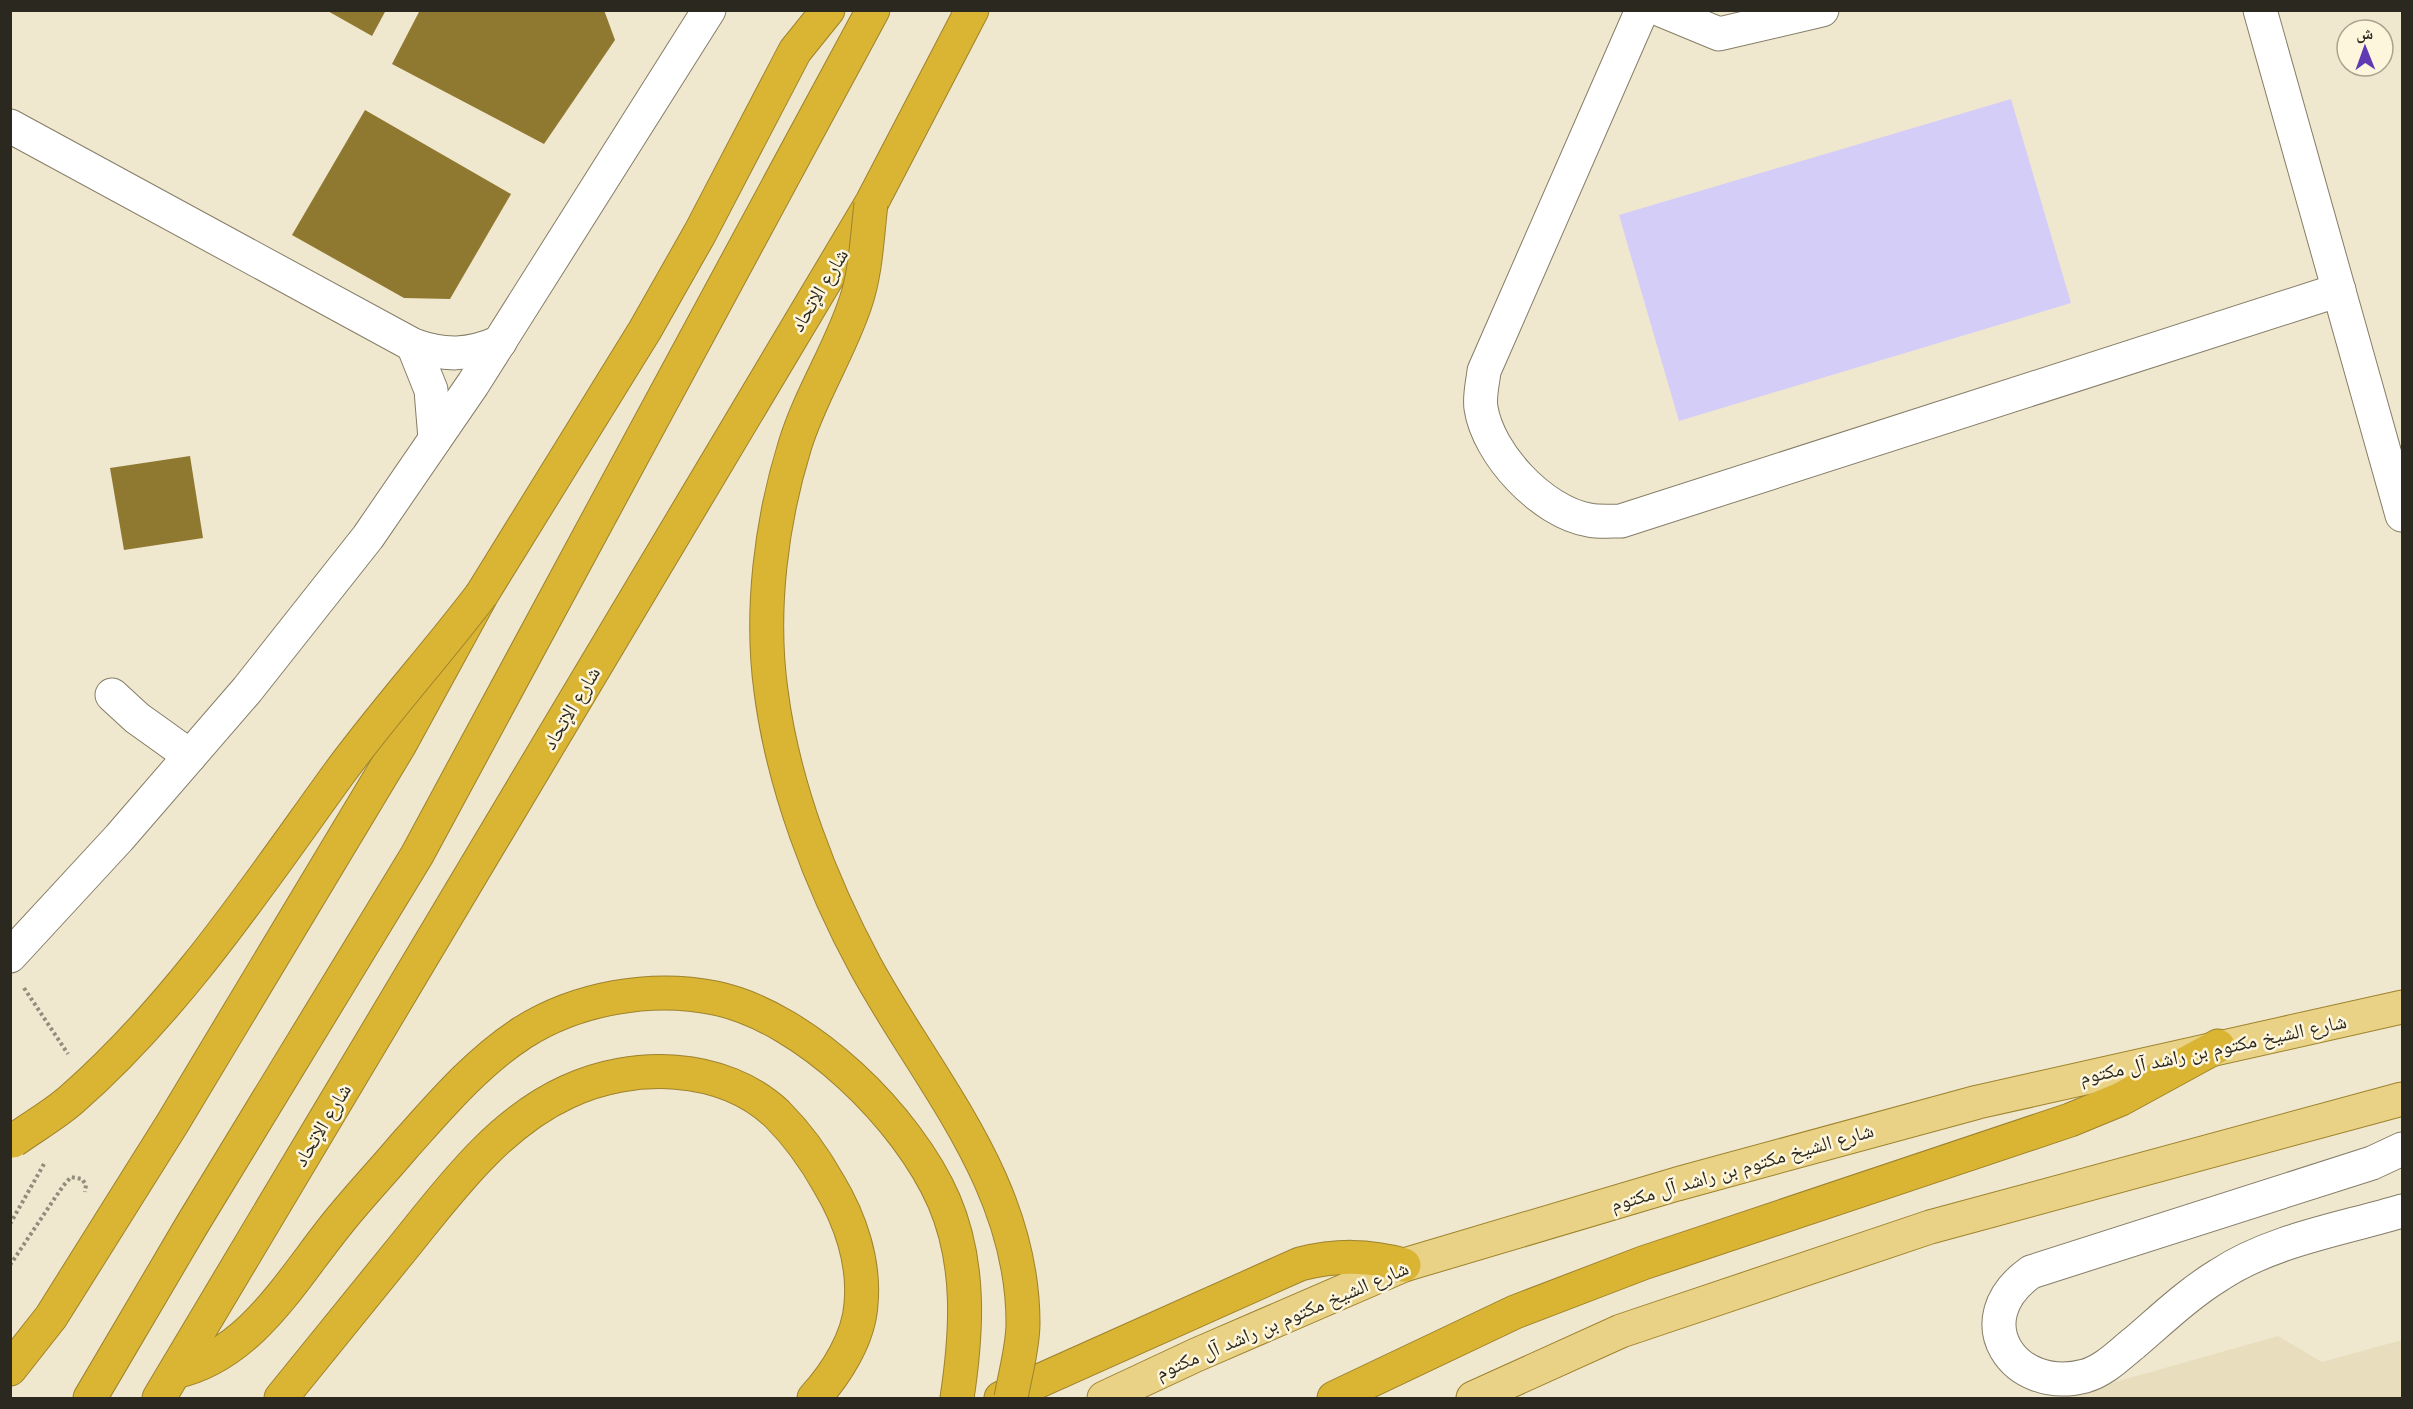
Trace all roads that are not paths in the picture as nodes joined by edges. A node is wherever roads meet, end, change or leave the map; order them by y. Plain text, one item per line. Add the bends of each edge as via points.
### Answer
1 (828, 10) edge
2 (873, 10) edge
3 (972, 10) edge
4 (1642, 10) edge
5 (1661, 10) edge
6 (1822, 10) edge
7 (2260, 10) edge
8 (698, 17) edge
9 (10, 126) edge
10 (871, 204) junction
11 (2339, 290) junction
12 (500, 342) junction
13 (413, 345) junction
14 (435, 439) junction
15 (2403, 515) edge
16 (482, 594) junction
17 (112, 695) dead end
18 (189, 756) junction
19 (14, 967) edge
20 (2403, 1006) edge
21 (2218, 1046) junction
22 (2403, 1099) edge
23 (12, 1142) edge
24 (2403, 1149) edge
25 (2402, 1213) edge
26 (1404, 1265) junction
27 (10, 1370) edge
28 (167, 1385) edge
29 (90, 1398) edge
30 (280, 1398) edge
31 (814, 1398) edge
32 (957, 1398) edge
33 (1001, 1398) edge
34 (1011, 1398) edge
35 (1104, 1398) edge
36 (1334, 1398) edge
37 (1473, 1398) edge

1 - 16 highway via 795,51 645,330
2 - 29 highway via 417,855
3 - 10 highway, شارع الإتحاد
4 - 11 street via 1484,370 1480,407 1490,437 1507,464 1529,487 1558,508 1587,520 1621,521
5 - 6 street via 1719,34
7 - 11 street
8 - 12 street
9 - 13 street
10 - 28 highway, شارع الإتحاد
10 - 34 highway, bridge via 855,305 795,444 783,493 769,593 770,689 782,747 828,889 866,967 976,1145 1001,1200 1017,1261 1023,1324
11 - 15 street
12 - 13 street via 466,354
12 - 14 street
13 - 14 street via 431,390
14 - 18 street via 368,537 247,690
16 - 23 highway, bridge via 377,723 175,992 70,1100
16 - 27 highway, bridge via 399,746 172,1124 51,1317
17 - 18 street
18 - 19 street
20 - 21 main road, شارع الشيخ مكتوم بن راشد آل مكتوم via 2275,1037
21 - 26 main road, شارع الشيخ مكتوم بن راشد آل مكتوم via 1898,1123
21 - 36 highway via 2121,1099 2070,1120 1632,1267 1515,1312
22 - 37 main road via 1919,1231 1621,1331
24 - 25 street via 2031,1272 2015,1283 2004,1298 1998,1316 1999,1335 2007,1353 2041,1376 2063,1379 2086,1375 2107,1366 2199,1288 2238,1263 2280,1247
26 - 33 highway via 1352,1256 1300,1264
26 - 35 main road, شارع الشيخ مكتوم بن راشد آل مكتوم
28 - 32 highway via 244,1339 424,1123 496,1051 524,1032 587,1004 679,992 717,998 750,1009 783,1027 837,1062 907,1136 944,1202 959,1251 965,1293
30 - 31 highway via 442,1199 503,1135 539,1107 595,1080 656,1072 718,1080 758,1100 805,1144 842,1206 854,1238 861,1305 841,1361

